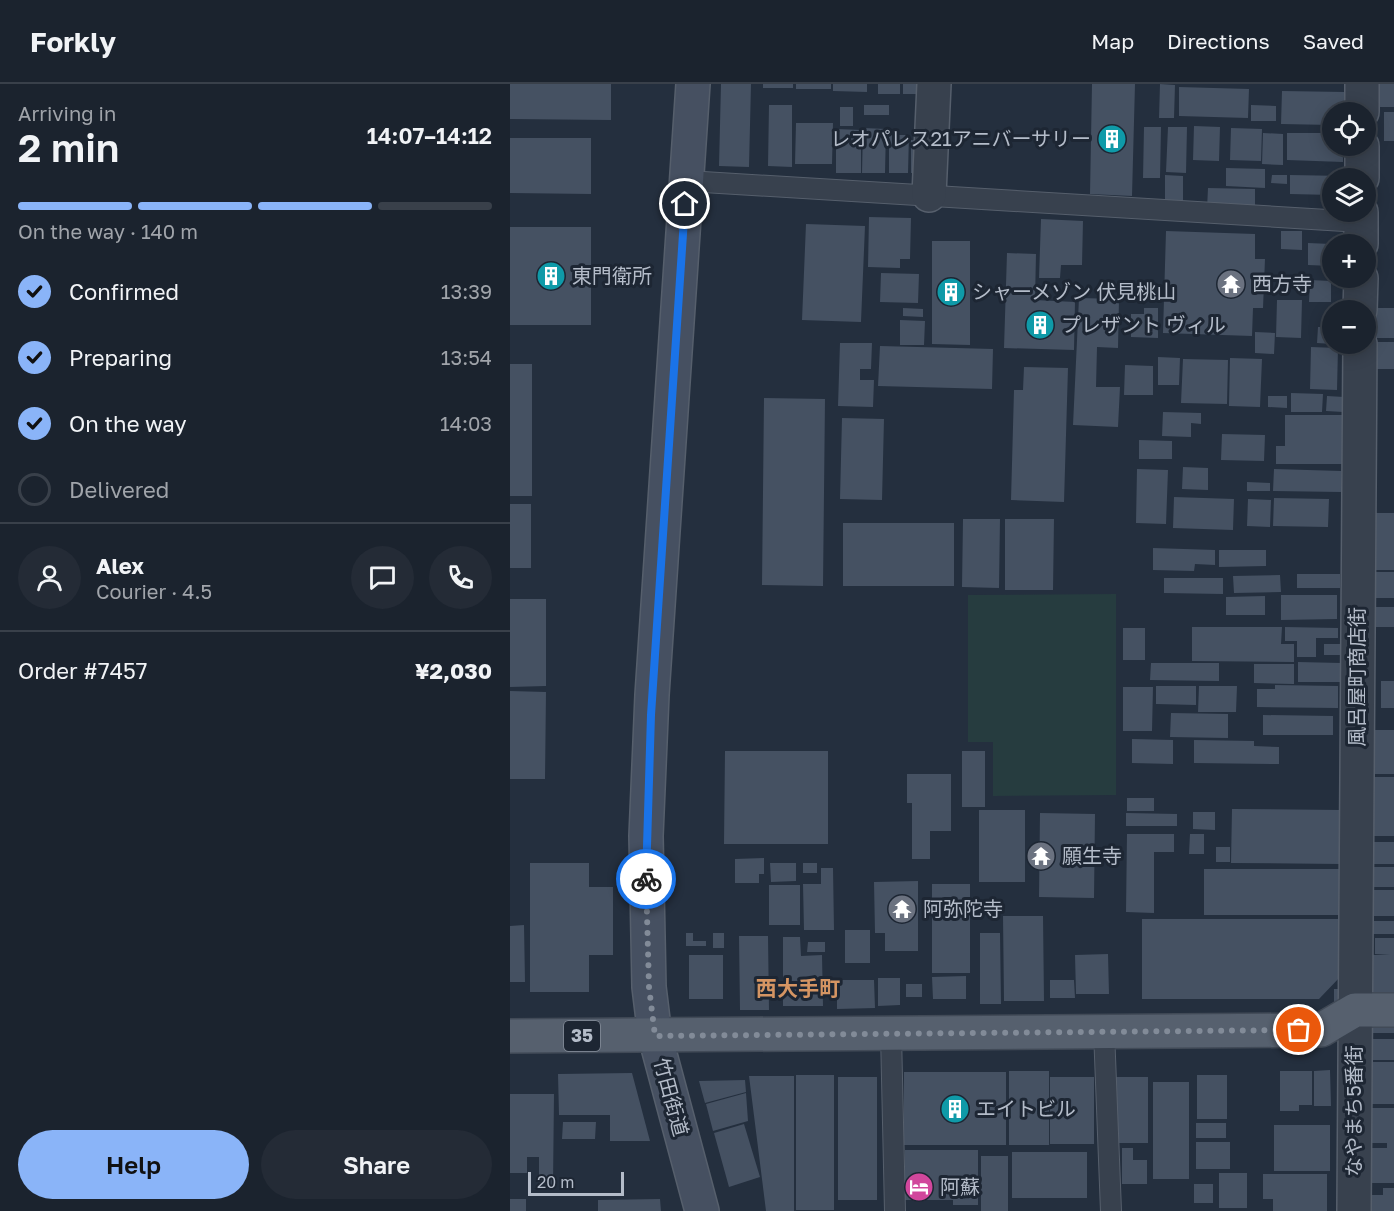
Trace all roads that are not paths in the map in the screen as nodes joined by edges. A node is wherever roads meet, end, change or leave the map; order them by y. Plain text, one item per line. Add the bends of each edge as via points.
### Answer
1 (693, 84) edge
2 (934, 84) edge
3 (1362, 84) edge
4 (1362, 102) edge
5 (687, 181) junction
6 (929, 195) junction
7 (1361, 226) edge
8 (1360, 354) edge
9 (1354, 1010) junction
10 (1394, 1010) edge
11 (1104, 1031) junction
12 (891, 1034) junction
13 (510, 1036) edge
14 (655, 1036) junction
15 (702, 1211) edge
16 (895, 1211) edge
17 (1111, 1211) edge
18 (1354, 1211) edge

1 - 5 main road, 竹田街道
2 - 6 street
3 - 4 street
5 - 6 lane
5 - 14 main road, 竹田街道 via 648,767 647,932
6 - 7 lane
8 - 9 street, 風呂屋町商店街
9 - 10 main road
9 - 11 main road, 35 via 1321,1030
9 - 18 street, なやまち5番街
11 - 12 main road, 35
11 - 17 lane
12 - 14 main road, 35
12 - 16 lane
13 - 14 main road, 35
14 - 15 main road, 竹田街道

